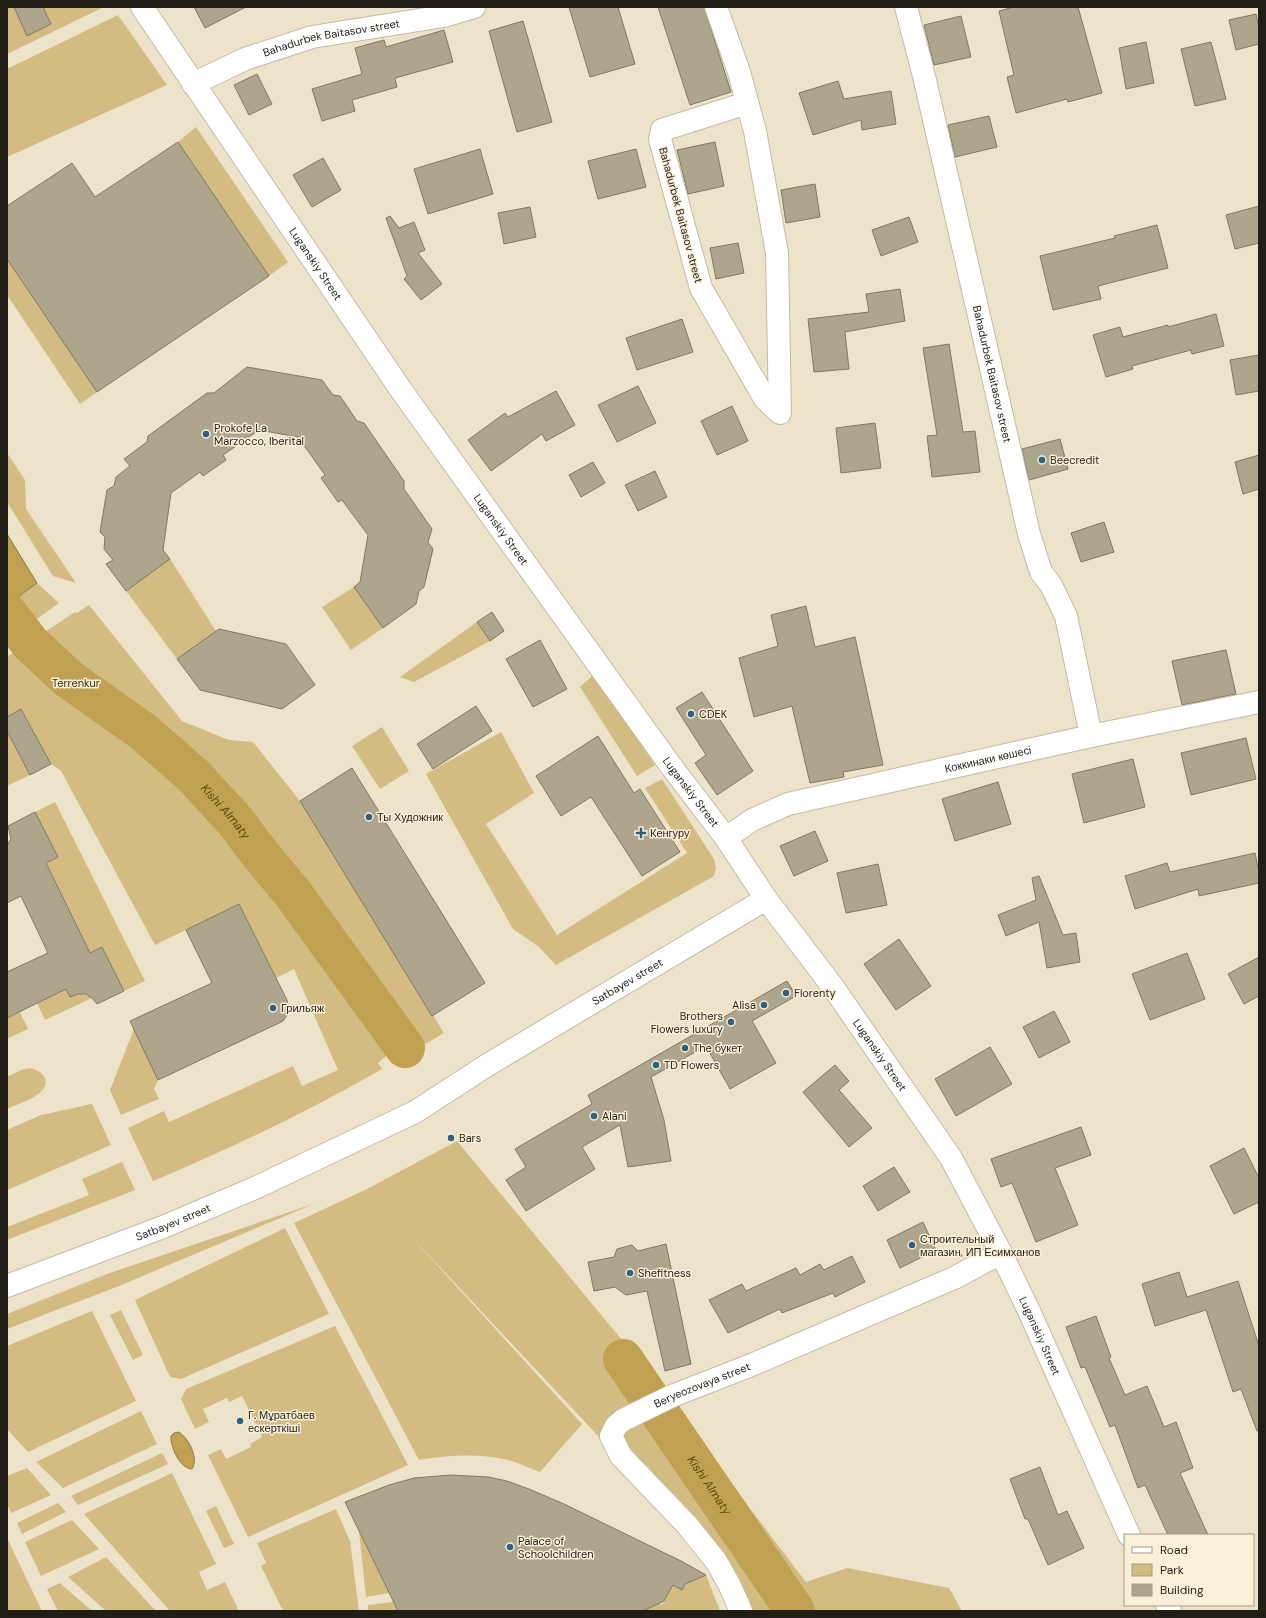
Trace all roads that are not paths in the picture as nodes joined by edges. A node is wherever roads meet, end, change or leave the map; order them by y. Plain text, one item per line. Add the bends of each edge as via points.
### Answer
1 (142, 7) edge
2 (474, 7) edge
3 (716, 7) edge
4 (906, 7) edge
5 (193, 84) junction
6 (748, 103) junction
7 (1259, 702) edge
8 (1091, 736) junction
9 (726, 838) junction
10 (766, 899) junction
11 (1001, 1253) junction
12 (7, 1286) edge
13 (1129, 1534) edge
14 (740, 1611) edge

1 - 5 street, Luganskiy Street
2 - 5 street, Bahadurbek Baitasov street via 444,16 312,37 245,59
3 - 6 street, Bahadurbek Baitasov street via 740,72
4 - 8 street, Bahadurbek Baitasov street via 1028,534 1041,572 1051,585 1066,616
5 - 9 street, Luganskiy Street via 401,390 671,766
6 - 6 street, Bahadurbek Baitasov street via 662,130 660,139 701,288 765,399 780,413 777,253
7 - 8 street, Коккинаки көшесі
8 - 9 street, Коккинаки көшесі via 788,804 752,820
9 - 10 street, Luganskiy Street
10 - 11 street, Luganskiy Street via 833,987 951,1158
10 - 12 street, Satbayev street via 489,1064 409,1102 336,1149 257,1187 163,1227
11 - 13 street, Luganskiy Street
11 - 14 street, Beryeozovaya street via 954,1278 672,1396 630,1416 616,1426 611,1436 621,1456 687,1525 716,1561

